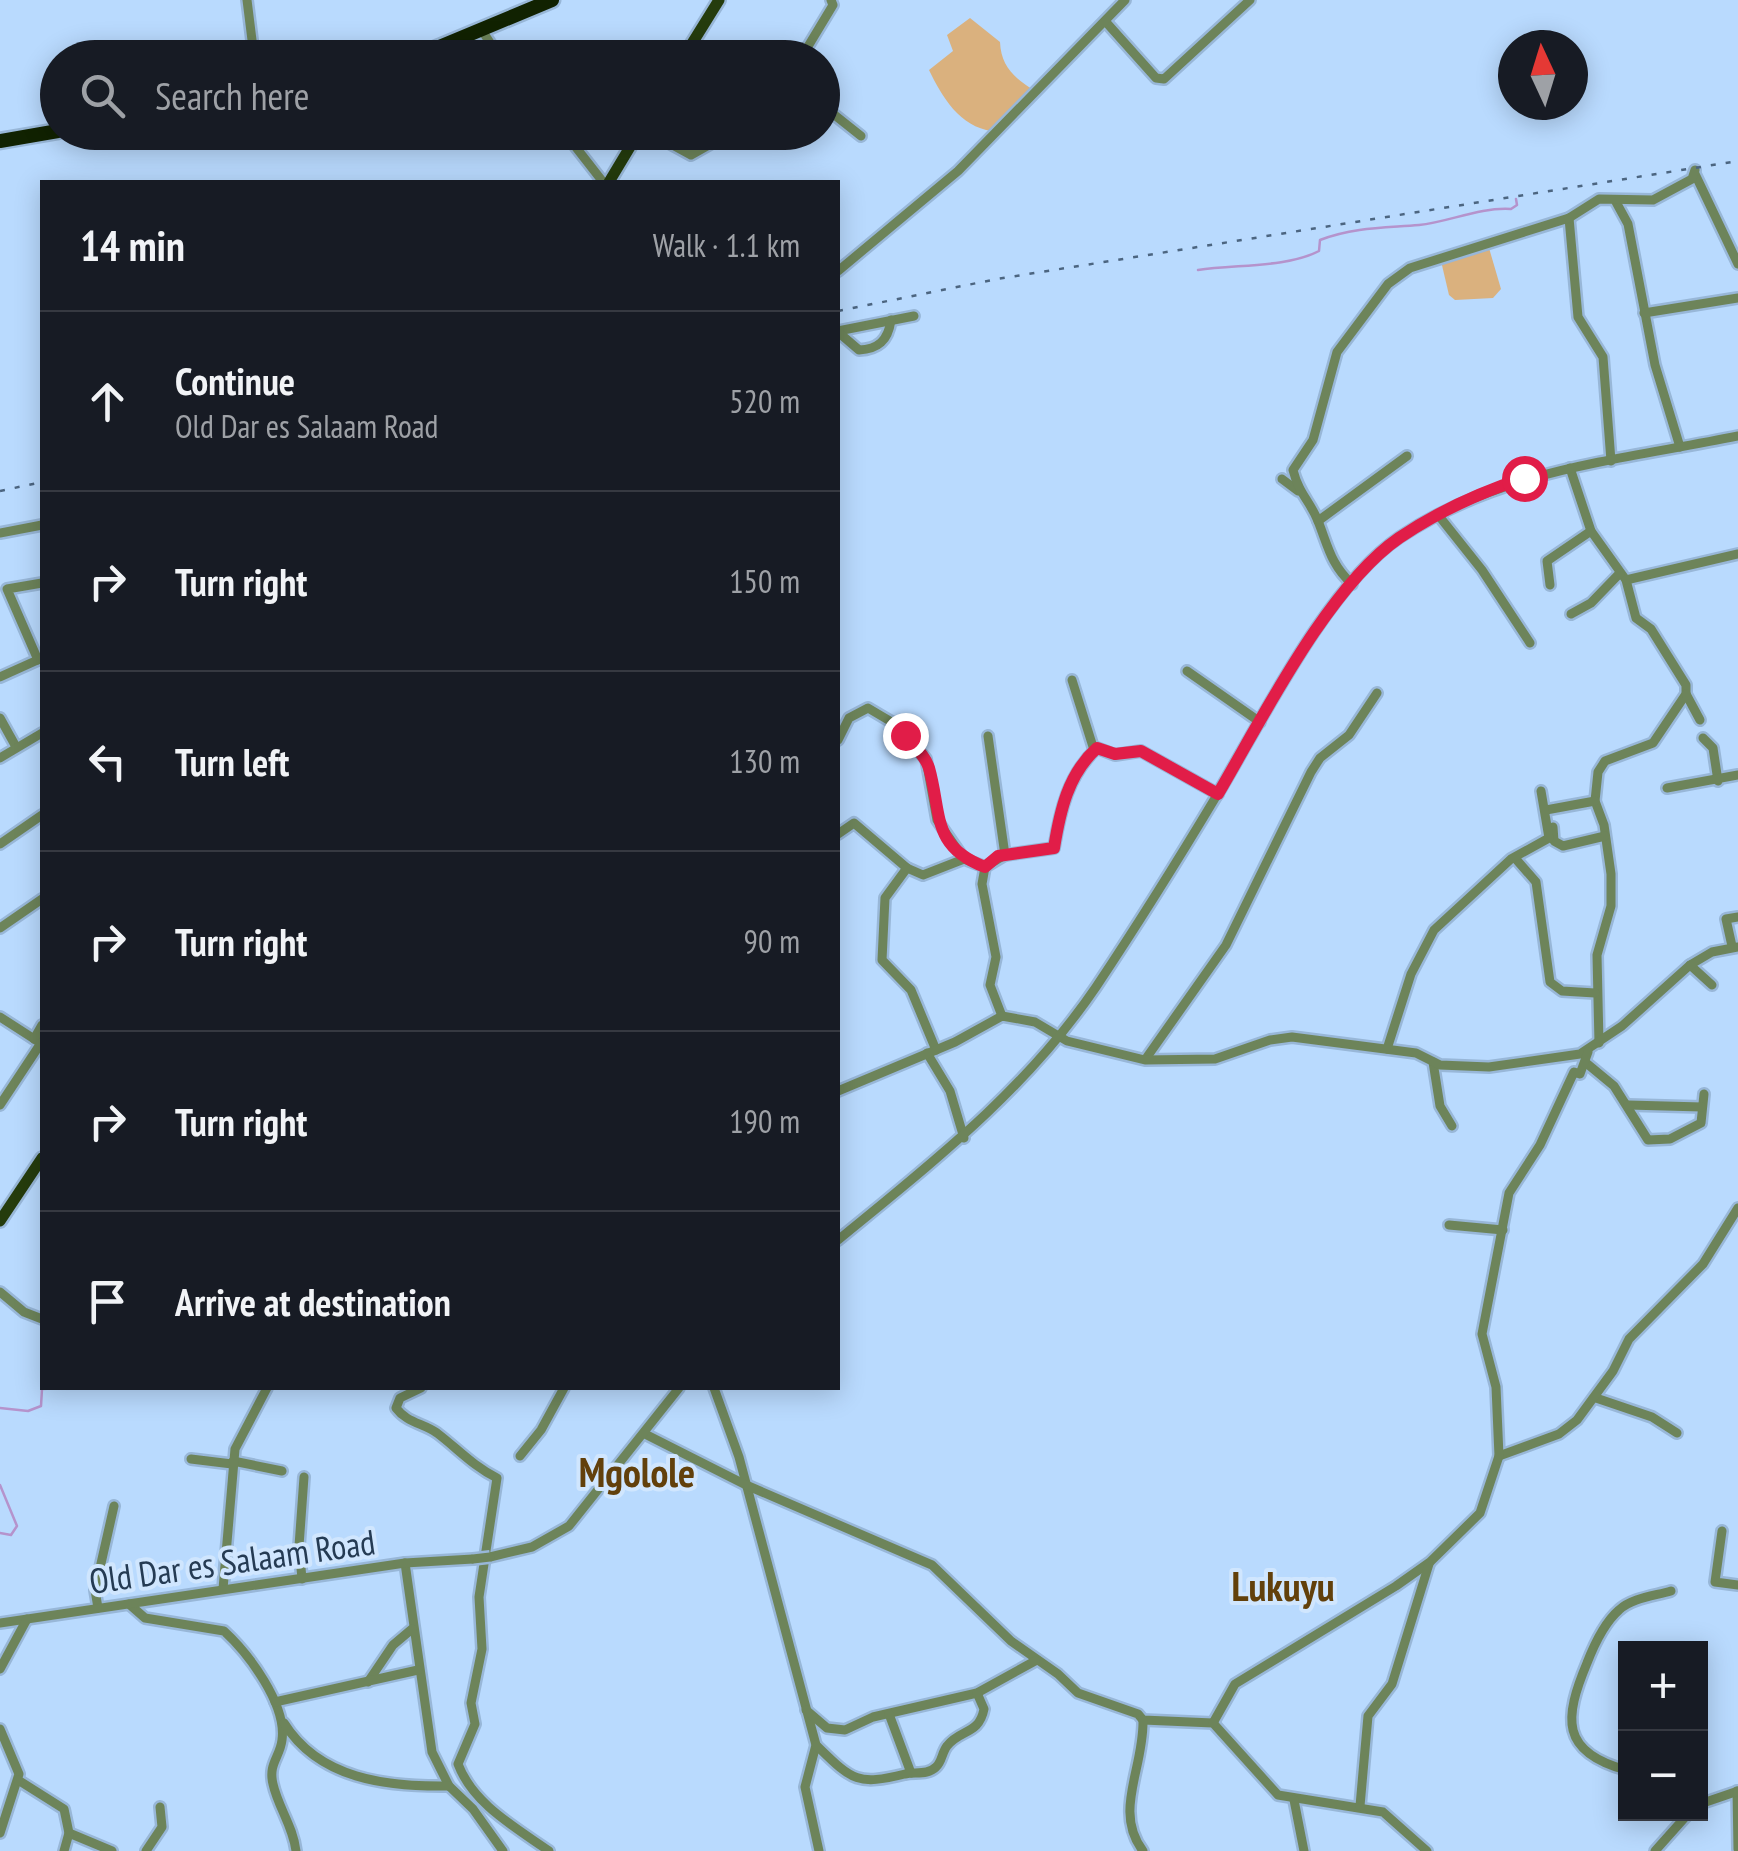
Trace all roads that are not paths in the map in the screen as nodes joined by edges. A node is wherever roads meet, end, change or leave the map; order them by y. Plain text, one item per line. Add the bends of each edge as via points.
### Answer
1 (247, 0) edge
2 (552, 0) edge
3 (719, 0) edge
4 (1126, 0) edge
5 (1234, 0) edge
6 (1250, 0) edge
7 (834, 2) edge
8 (1239, 12) junction
9 (1105, 22) junction
10 (483, 32) junction
11 (252, 40) edge
12 (461, 40) edge
13 (488, 40) edge
14 (695, 40) edge
15 (812, 40) edge
16 (840, 119) edge
17 (40, 134) edge
18 (861, 136) dead end
19 (0, 140) edge
20 (579, 150) edge
21 (626, 150) edge
22 (604, 180) edge
23 (607, 180) edge
24 (1616, 202) junction
25 (1569, 218) junction
26 (1738, 264) edge
27 (840, 269) edge
28 (1738, 298) edge
29 (1644, 313) junction
30 (914, 316) dead end
31 (891, 320) junction
32 (840, 331) edge
33 (840, 333) edge
34 (1738, 436) edge
35 (1680, 447) junction
36 (1407, 456) dead end
37 (1610, 461) junction
38 (1570, 468) junction
39 (1282, 480) dead end
40 (1298, 491) junction
41 (1439, 516) junction
42 (1318, 521) junction
43 (40, 525) edge
44 (1591, 532) junction
45 (0, 533) edge
46 (1738, 554) edge
47 (1623, 576) junction
48 (40, 583) edge
49 (1352, 584) junction
50 (1550, 586) dead end
51 (1570, 614) dead end
52 (1530, 643) dead end
53 (40, 659) edge
54 (1187, 671) dead end
55 (0, 678) edge
56 (1072, 680) dead end
57 (1377, 693) dead end
58 (1686, 694) junction
59 (0, 718) edge
60 (1700, 720) dead end
61 (1260, 722) junction
62 (40, 734) edge
63 (840, 736) edge
64 (988, 736) dead end
65 (1703, 738) dead end
66 (15, 745) junction
67 (1094, 750) junction
68 (0, 758) edge
69 (1738, 775) edge
70 (1718, 781) junction
71 (1667, 788) dead end
72 (1541, 791) dead end
73 (1218, 794) junction
74 (1595, 801) junction
75 (1546, 810) junction
76 (40, 816) edge
77 (1553, 827) dead end
78 (840, 833) edge
79 (1605, 836) junction
80 (0, 844) edge
81 (1004, 855) junction
82 (1515, 858) junction
83 (964, 859) junction
84 (985, 867) junction
85 (907, 868) junction
86 (40, 900) edge
87 (1738, 916) edge
88 (0, 928) edge
89 (1735, 946) edge
90 (1690, 965) junction
91 (1712, 985) dead end
92 (1595, 993) junction
93 (1002, 1016) junction
94 (0, 1017) edge
95 (1060, 1036) junction
96 (39, 1042) edge
97 (1599, 1043) junction
98 (1387, 1050) junction
99 (931, 1052) junction
100 (1147, 1057) junction
101 (1586, 1057) junction
102 (1432, 1062) junction
103 (840, 1090) edge
104 (1704, 1094) dead end
105 (0, 1105) edge
106 (1628, 1105) junction
107 (1702, 1107) junction
108 (1452, 1126) dead end
109 (964, 1138) junction
110 (40, 1161) edge
111 (29, 1179) junction
112 (40, 1183) edge
113 (1738, 1208) edge
114 (0, 1222) edge
115 (1449, 1225) dead end
116 (1503, 1230) junction
117 (840, 1238) edge
118 (0, 1292) edge
119 (40, 1319) edge
120 (266, 1390) edge
121 (417, 1390) edge
122 (563, 1390) edge
123 (664, 1390) edge
124 (678, 1390) edge
125 (715, 1390) edge
126 (1596, 1398) junction
127 (670, 1400) junction
128 (1677, 1433) dead end
129 (644, 1434) junction
130 (520, 1456) dead end
131 (1500, 1456) junction
132 (191, 1459) dead end
133 (232, 1462) junction
134 (282, 1471) dead end
135 (304, 1477) dead end
136 (746, 1485) junction
137 (114, 1506) dead end
138 (1722, 1530) dead end
139 (1430, 1562) junction
140 (405, 1563) junction
141 (302, 1579) junction
142 (1738, 1585) edge
143 (223, 1589) junction
144 (1670, 1591) dead end
145 (130, 1604) junction
146 (98, 1608) junction
147 (26, 1619) junction
148 (0, 1623) edge
149 (412, 1629) junction
150 (1036, 1661) junction
151 (0, 1670) edge
152 (418, 1670) junction
153 (368, 1682) junction
154 (977, 1692) junction
155 (275, 1702) junction
156 (806, 1710) junction
157 (889, 1714) junction
158 (1143, 1720) junction
159 (284, 1722) junction
160 (1213, 1724) junction
161 (0, 1729) edge
162 (816, 1746) junction
163 (1618, 1768) edge
164 (911, 1774) junction
165 (18, 1780) junction
166 (449, 1786) junction
167 (1738, 1791) edge
168 (1294, 1800) junction
169 (1708, 1801) edge
170 (1360, 1806) junction
171 (160, 1807) dead end
172 (1682, 1821) edge
173 (69, 1833) junction
174 (0, 1834) edge
175 (1738, 1849) edge
176 (64, 1851) edge
177 (112, 1851) edge
178 (146, 1851) edge
179 (296, 1851) edge
180 (502, 1851) edge
181 (549, 1851) edge
182 (819, 1851) edge
183 (1143, 1851) edge
184 (1304, 1851) edge
185 (1427, 1851) edge
186 (1655, 1851) edge

1 - 11 street
2 - 10 highway
3 - 14 main road
4 - 9 street
5 - 8 street
6 - 8 street
7 - 15 street
8 - 9 street via 1160,80
9 - 27 street via 958,171
10 - 12 highway
10 - 13 street
16 - 18 street
17 - 19 highway
20 - 22 street
21 - 23 main road
24 - 25 street via 1598,200
24 - 26 street via 1653,200 1695,172
24 - 29 street via 1628,224
25 - 37 street via 1578,317 1603,357
25 - 40 street via 1422,264 1388,284 1337,352 1312,440 1293,470
28 - 29 street
29 - 35 street
30 - 31 street
31 - 32 street
31 - 33 street via 874,349 859,350
34 - 35 street
35 - 37 street
36 - 42 street
37 - 38 street
38 - 41 street via 1508,483
38 - 44 street
39 - 40 street
40 - 42 street
41 - 49 street via 1400,538
41 - 52 street
42 - 49 street via 1334,568
43 - 45 street
44 - 47 street
44 - 50 street via 1546,562
46 - 47 street
47 - 51 street
47 - 58 street via 1636,618 1651,629
48 - 53 street via 7,589
49 - 61 street
53 - 55 street
54 - 61 street
56 - 67 street
57 - 100 street via 1349,735 1311,772 1226,944
58 - 60 street
58 - 74 street via 1654,742 1606,761
59 - 66 street
61 - 73 street
62 - 66 street
63 - 83 street via 849,718 868,708 895,724 928,764 937,820
64 - 81 street
65 - 70 street via 1713,748
66 - 68 street
67 - 73 street via 1141,751
67 - 81 street via 1063,802 1054,848
69 - 70 street
70 - 71 street
72 - 75 street
73 - 95 street
74 - 75 street
74 - 79 street
75 - 82 street via 1549,838
76 - 80 street
77 - 79 street via 1554,841 1563,846
78 - 85 street via 854,823
79 - 92 street via 1611,906
81 - 84 street
82 - 92 street via 1536,882 1550,982 1562,991
82 - 98 street via 1434,930
83 - 84 street
83 - 85 street via 923,875
84 - 93 street via 982,884 996,958 990,985
85 - 99 street via 885,898 882,960 912,990
86 - 88 street
87 - 89 street via 1726,919
89 - 90 street
90 - 91 street
90 - 97 street
92 - 97 street
93 - 95 street via 1035,1022
93 - 99 street
94 - 96 street
95 - 100 street
95 - 109 street
96 - 105 street
97 - 101 street
98 - 100 street via 1282,1037 1216,1059
98 - 102 street
99 - 103 street
99 - 109 street
101 - 102 street via 1489,1066
101 - 106 street
101 - 116 street via 1510,1193
102 - 108 street via 1440,1106
104 - 107 street
106 - 107 street
106 - 107 street via 1645,1138 1660,1141 1700,1123
109 - 117 street
110 - 111 main road
111 - 112 street
111 - 114 main road
113 - 126 street via 1703,1264 1629,1339
115 - 116 street
116 - 131 street via 1482,1334 1496,1387
118 - 119 street
120 - 133 street via 240,1432
121 - 181 street via 400,1398 396,1408 404,1420 441,1435 497,1478 480,1597 475,1724 458,1764 464,1782 505,1822
122 - 130 street
123 - 127 street
124 - 127 street
125 - 136 street
126 - 128 street
126 - 131 street via 1559,1434
127 - 129 street
129 - 136 street
129 - 140 street, Old Dar es Salaam Road, bridge via 569,1526 532,1547
131 - 139 street via 1480,1514
132 - 133 street
133 - 134 street
133 - 143 street
135 - 141 street
136 - 150 street via 932,1564
136 - 156 street
137 - 146 street via 95,1590
138 - 142 street via 1715,1582
139 - 160 street via 1235,1684
139 - 170 street via 1392,1684 1368,1716
140 - 141 street, Old Dar es Salaam Road
140 - 149 street
141 - 143 street, Old Dar es Salaam Road
143 - 145 street, Old Dar es Salaam Road
144 - 163 street via 1621,1608 1594,1646 1574,1692 1570,1721 1580,1746
145 - 146 street, Old Dar es Salaam Road
145 - 155 street via 145,1618 224,1631
146 - 147 street, Old Dar es Salaam Road
147 - 148 street, Old Dar es Salaam Road
147 - 151 street
149 - 152 street
149 - 153 street
150 - 154 street
150 - 158 street via 1078,1693
152 - 153 street
152 - 166 street via 432,1752
153 - 155 street
154 - 157 street
154 - 164 street via 984,1709 975,1730 947,1746 935,1769
155 - 159 street
156 - 157 street via 835,1731
156 - 162 street
157 - 164 street
158 - 160 street
158 - 183 street via 1128,1820
159 - 166 street via 301,1748 329,1766 382,1784
159 - 179 street via 282,1745 270,1762
160 - 168 street via 1262,1782
161 - 165 street
162 - 164 street via 860,1781
162 - 182 street via 805,1786
165 - 173 street via 64,1809
165 - 174 street
166 - 180 street
167 - 169 street
167 - 175 street
168 - 170 street
168 - 184 street
170 - 185 street via 1396,1820
171 - 178 street via 162,1826
172 - 186 street
173 - 176 street
173 - 177 street

